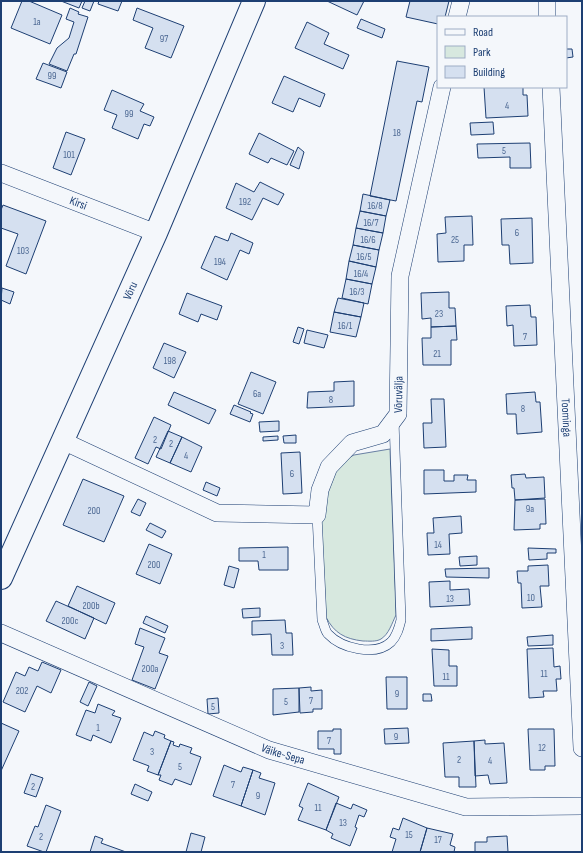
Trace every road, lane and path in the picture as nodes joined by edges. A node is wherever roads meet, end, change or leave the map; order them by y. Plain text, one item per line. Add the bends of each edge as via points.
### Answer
1 (254, 1) edge
2 (461, 1) edge
3 (546, 1) edge
4 (457, 16) edge
5 (547, 16) edge
6 (442, 88) edge
7 (551, 88) edge
8 (1, 173) edge
9 (156, 233) junction
10 (394, 420) junction
11 (62, 441) junction
12 (317, 516) junction
13 (2, 571) edge
14 (1, 633) edge
15 (582, 748) edge
16 (582, 806) edge

1 - 9 main road, Võru
2 - 4 street
3 - 5 street
6 - 10 street, Võruvälja via 400,276 398,414
7 - 15 street, Toominga
8 - 9 street, Kirsi
9 - 11 main road, Võru
10 - 12 street, Võruvälja via 383,434 352,443 329,466 320,490
10 - 12 lane via 402,620 398,632 390,643 378,648 349,647 326,633 322,620
11 - 12 street via 216,513
11 - 13 main road, Võru
14 - 16 street, Väike-Sepa via 269,750 466,807

